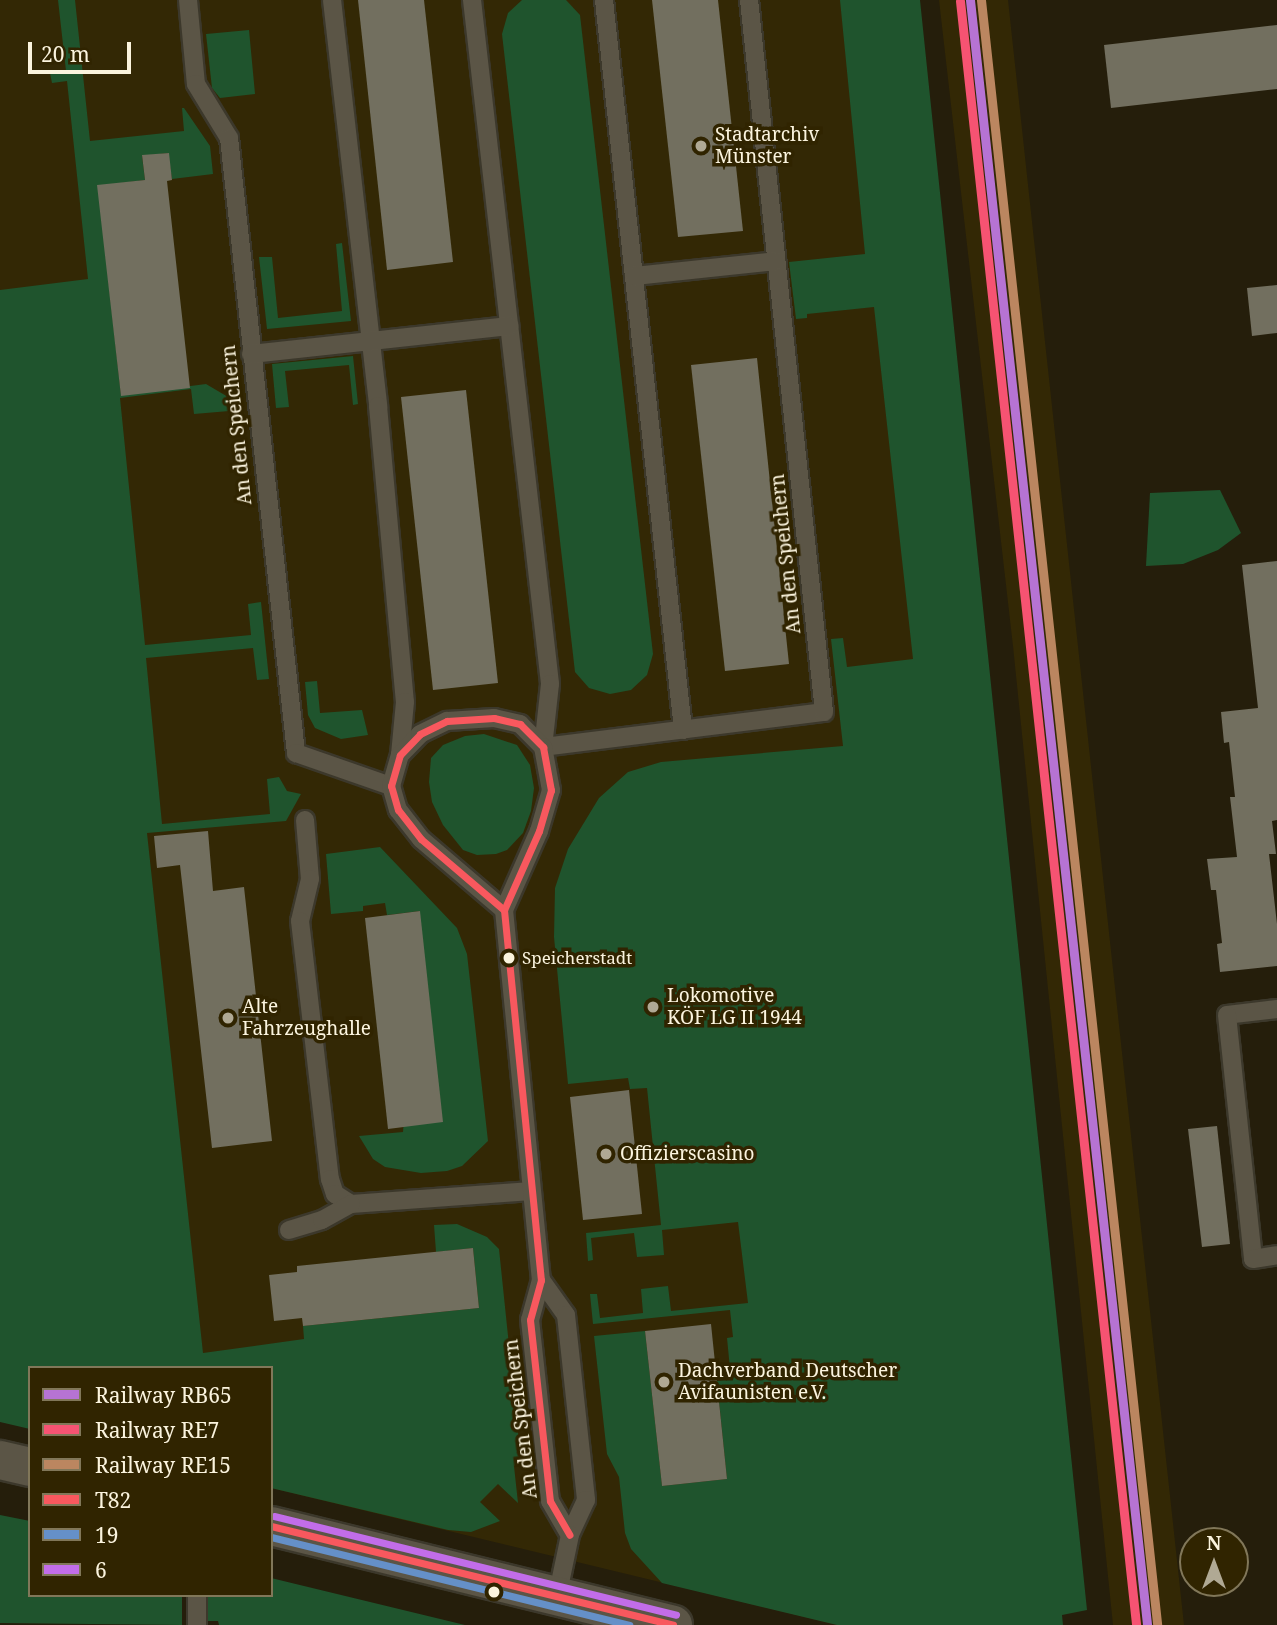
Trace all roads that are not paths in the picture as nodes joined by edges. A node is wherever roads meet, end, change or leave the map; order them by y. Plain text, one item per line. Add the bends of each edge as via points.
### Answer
1 (188, 0) edge
2 (332, 0) edge
3 (472, 0) edge
4 (604, 0) edge
5 (749, 0) edge
6 (776, 261) junction
7 (634, 276) junction
8 (509, 326) junction
9 (371, 341) junction
10 (251, 354) junction
11 (683, 730) junction
12 (543, 747) junction
13 (400, 755) junction
14 (391, 786) junction
15 (305, 820) dead end
16 (504, 910) junction
17 (1277, 1009) edge
18 (533, 1191) junction
19 (351, 1204) junction
20 (289, 1230) dead end
21 (1277, 1255) edge
22 (541, 1280) junction
23 (0, 1460) edge
24 (28, 1467) edge
25 (273, 1526) edge
26 (569, 1535) junction
27 (197, 1597) edge
28 (557, 1597) junction
29 (197, 1625) edge
30 (673, 1625) edge

1 - 10 lane, An den Speichern via 196,84 229,138
2 - 9 lane
3 - 8 lane, An den Speichern
4 - 7 lane
5 - 6 lane, An den Speichern
6 - 7 lane
6 - 11 lane, An den Speichern via 824,712
7 - 11 lane
8 - 9 lane
8 - 12 lane, An den Speichern via 550,684
9 - 10 lane
9 - 13 lane via 405,702
10 - 14 lane, An den Speichern via 296,753
11 - 12 lane, An den Speichern
12 - 13 lane via 520,724 494,718 447,722 420,734
12 - 16 lane, An den Speichern via 551,790 539,831
13 - 14 lane
14 - 16 lane via 398,810 421,839
15 - 19 lane via 310,878 300,921 330,1179 335,1194
16 - 18 lane, An den Speichern
17 - 21 lane via 1227,1015 1253,1259
18 - 19 lane
18 - 22 lane, An den Speichern
19 - 20 lane via 322,1220
22 - 26 lane, An den Speichern via 530,1320 550,1501
22 - 26 lane via 566,1315 585,1487 586,1500
23 - 24 street
25 - 28 street
26 - 28 lane
27 - 29 lane
28 - 30 street

